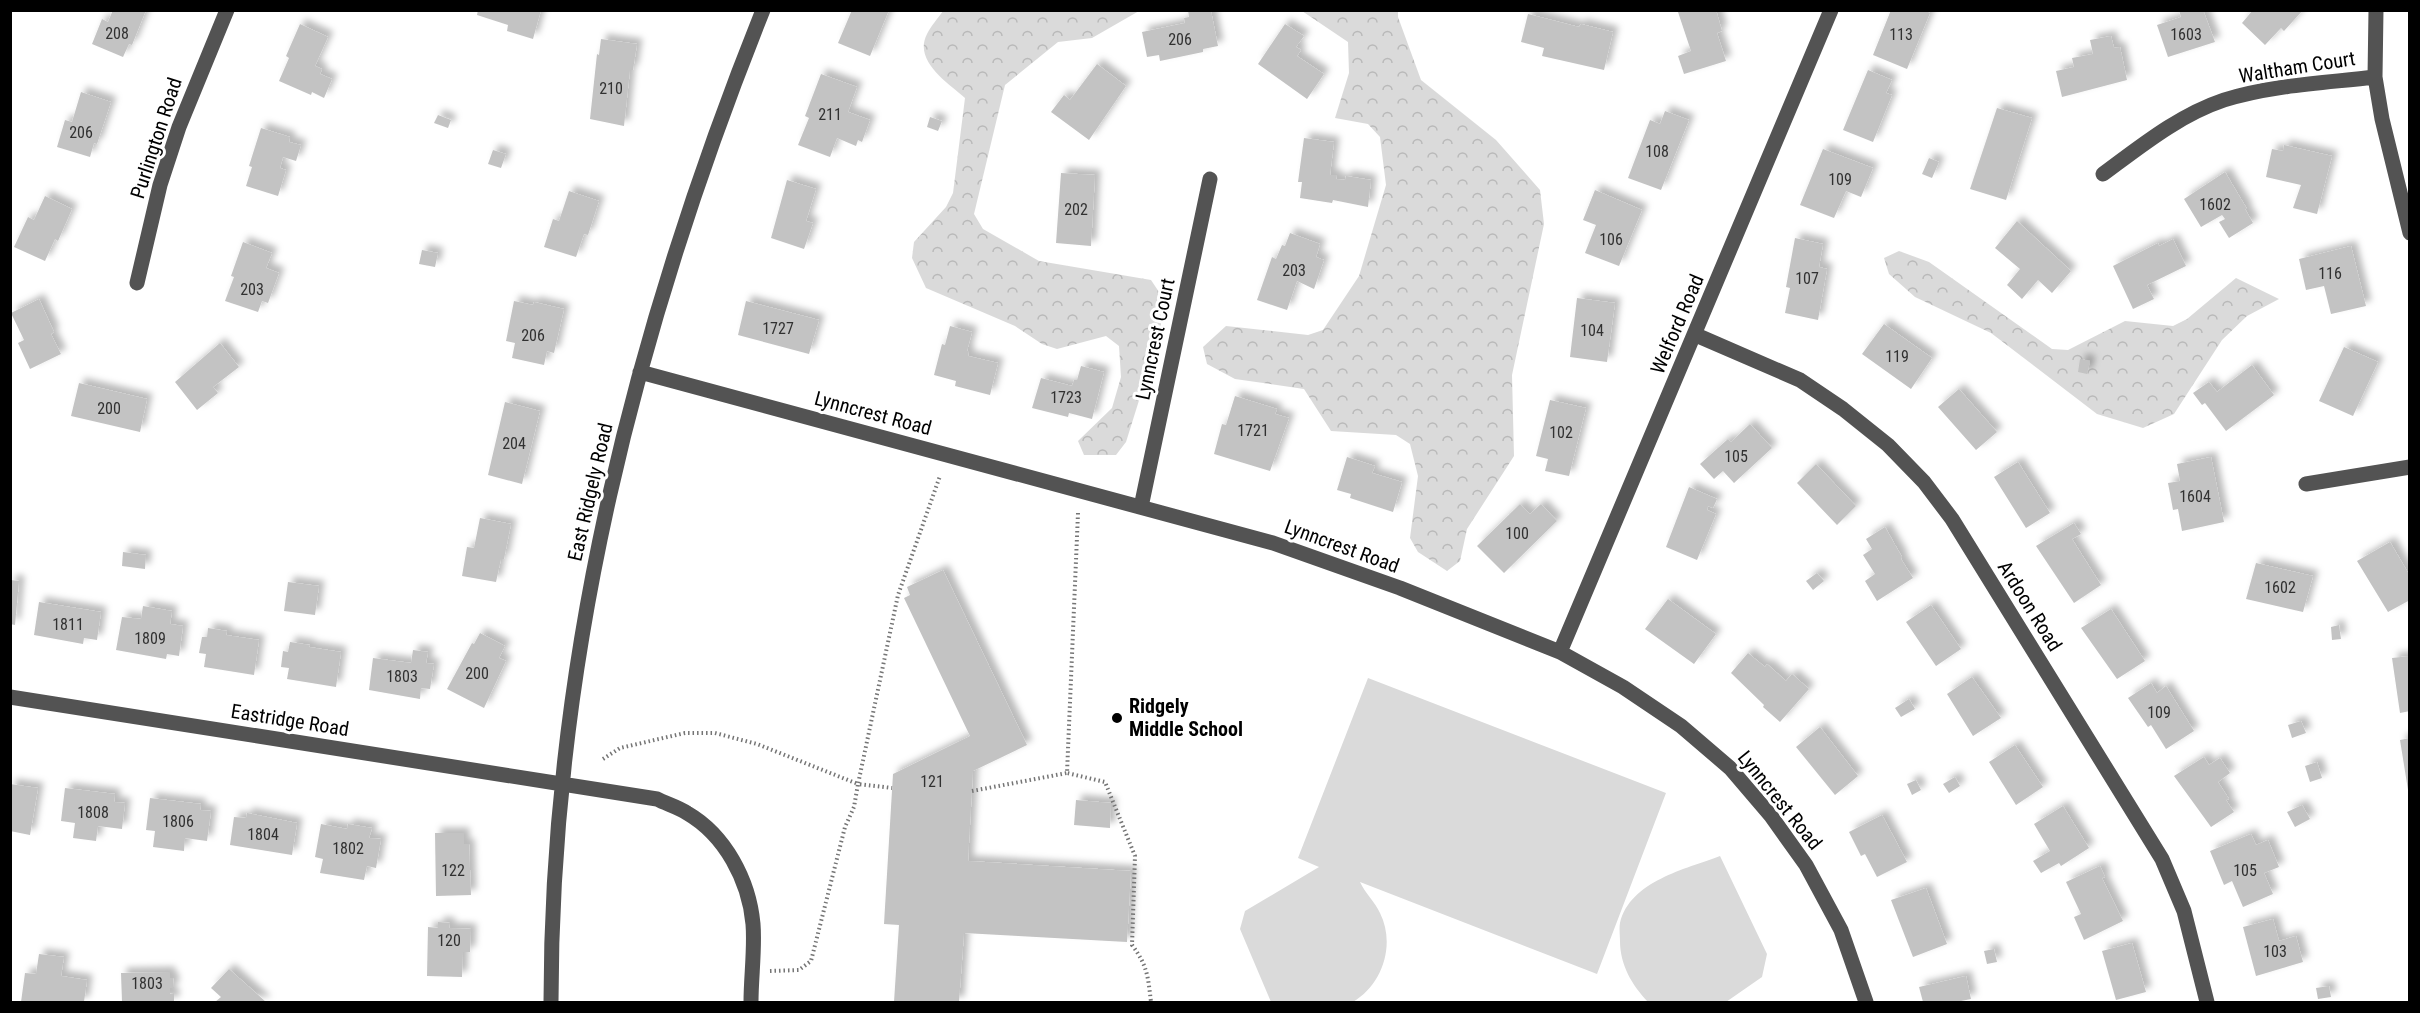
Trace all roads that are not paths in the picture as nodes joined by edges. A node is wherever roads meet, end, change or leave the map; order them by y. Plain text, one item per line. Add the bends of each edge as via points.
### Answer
1 (227, 10) edge
2 (764, 10) edge
3 (1831, 10) edge
4 (2376, 10) edge
5 (2375, 77) junction
6 (2103, 174) dead end
7 (1210, 179) dead end
8 (2409, 233) edge
9 (137, 283) dead end
10 (1696, 335) junction
11 (640, 372) junction
12 (2409, 467) edge
13 (2306, 484) dead end
14 (1141, 507) junction
15 (1560, 652) junction
16 (10, 697) edge
17 (562, 784) junction
18 (551, 1002) edge
19 (751, 1002) edge
20 (1866, 1002) edge
21 (2207, 1002) edge

1 - 9 street, Purlington Road via 172,147
2 - 11 street, East Ridgely Road via 697,186
3 - 10 street, Welford Road
4 - 5 street
5 - 6 street, Waltham Court via 2260,91 2223,100 2155,136
5 - 8 street
7 - 14 street, Lynncrest Court
10 - 15 street, Welford Road
10 - 21 street, Ardoon Road via 1800,380 1888,446 1924,482 1952,519 2162,859 2184,911
11 - 14 street, Lynncrest Road
11 - 17 street, East Ridgely Road via 582,626
12 - 13 street
14 - 15 street, Lynncrest Road via 1273,543 1400,588
15 - 20 street, Lynncrest Road via 1681,726 1730,768 1806,865 1841,930
16 - 17 street, Eastridge Road
17 - 18 street, East Ridgely Road
17 - 19 street, Eastridge Road via 657,800 687,813 712,832 731,857 747,890 753,924

